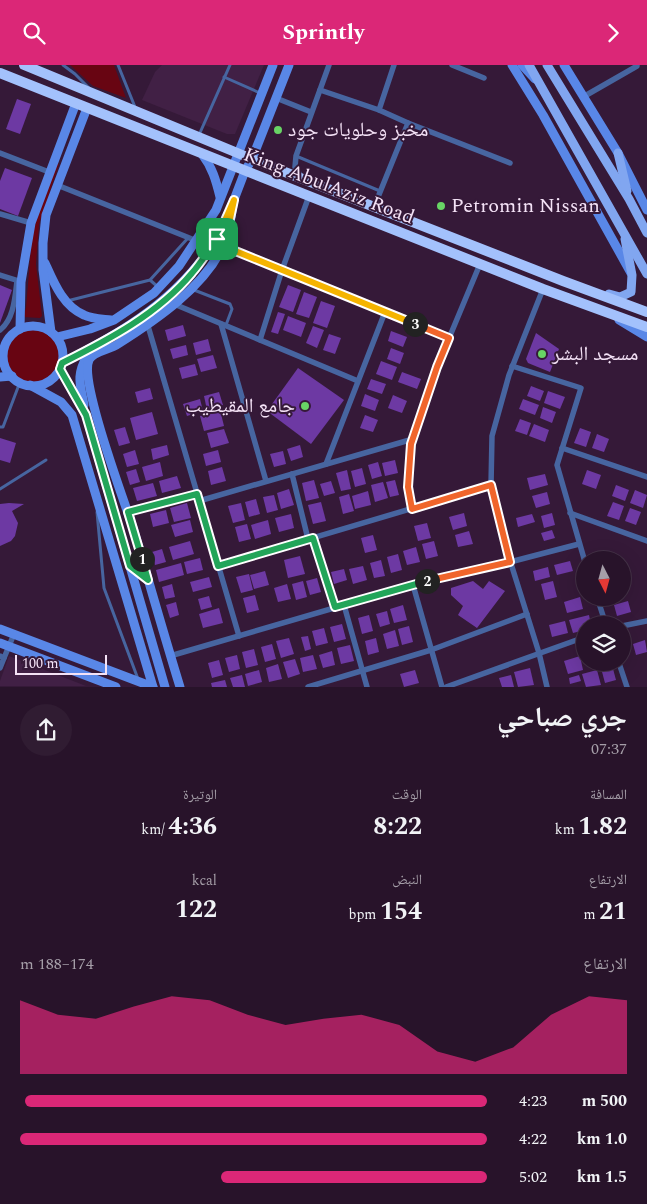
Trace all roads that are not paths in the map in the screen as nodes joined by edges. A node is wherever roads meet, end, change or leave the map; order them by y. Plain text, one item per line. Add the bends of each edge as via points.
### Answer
1 (63, 65) edge
2 (118, 65) edge
3 (230, 65) edge
4 (272, 65) edge
5 (289, 65) edge
6 (329, 65) edge
7 (394, 65) edge
8 (452, 65) edge
9 (512, 65) edge
10 (522, 65) edge
11 (528, 65) edge
12 (547, 65) edge
13 (564, 65) edge
14 (637, 65) edge
15 (28, 66) edge
16 (0, 73) edge
17 (224, 77) junction
18 (484, 78) dead end
19 (542, 86) junction
20 (320, 89) junction
21 (261, 93) junction
22 (96, 95) junction
23 (583, 97) junction
24 (276, 98) junction
25 (76, 103) junction
26 (87, 108) junction
27 (379, 109) junction
28 (137, 112) junction
29 (311, 112) junction
30 (408, 123) junction
31 (198, 137) junction
32 (0, 153) edge
33 (238, 153) junction
34 (618, 153) junction
35 (202, 154) junction
36 (296, 156) junction
37 (252, 159) junction
38 (510, 163) dead end
39 (232, 167) junction
40 (245, 171) junction
41 (49, 172) junction
42 (303, 179) junction
43 (57, 185) junction
44 (380, 191) junction
45 (309, 196) junction
46 (220, 197) junction
47 (629, 199) junction
48 (234, 200) junction
49 (374, 207) junction
50 (647, 210) edge
51 (0, 214) edge
52 (30, 223) junction
53 (624, 231) junction
54 (647, 233) edge
55 (193, 240) junction
56 (223, 246) junction
57 (43, 259) junction
58 (480, 264) junction
59 (210, 265) junction
60 (282, 270) junction
61 (191, 274) junction
62 (647, 274) edge
63 (0, 275) edge
64 (632, 275) junction
65 (150, 279) junction
66 (19, 281) junction
67 (563, 281) junction
68 (159, 288) junction
69 (192, 289) junction
70 (544, 289) junction
71 (66, 302) junction
72 (174, 304) junction
73 (602, 309) junction
74 (385, 312) junction
75 (647, 312) edge
76 (144, 316) junction
77 (114, 320) junction
78 (224, 325) junction
79 (148, 326) junction
80 (647, 327) edge
81 (20, 329) junction
82 (0, 330) edge
83 (54, 335) junction
84 (647, 337) edge
85 (449, 338) junction
86 (260, 340) junction
87 (104, 341) junction
88 (2, 345) edge
89 (94, 354) junction
90 (61, 366) junction
91 (512, 366) junction
92 (12, 376) junction
93 (0, 377) edge
94 (358, 381) junction
95 (20, 382) junction
96 (30, 385) junction
97 (86, 415) junction
98 (0, 427) edge
99 (413, 439) junction
100 (562, 448) junction
101 (46, 460) dead end
102 (326, 464) junction
103 (292, 473) junction
104 (647, 477) edge
105 (266, 481) junction
106 (491, 485) junction
107 (0, 489) edge
108 (95, 492) junction
109 (198, 497) junction
110 (412, 509) junction
111 (128, 512) junction
112 (570, 513) junction
113 (310, 539) junction
114 (647, 541) edge
115 (579, 544) junction
116 (581, 551) edge
117 (510, 562) junction
118 (130, 566) junction
119 (218, 566) junction
120 (148, 580) junction
121 (413, 585) junction
122 (344, 605) junction
123 (335, 607) junction
124 (527, 614) junction
125 (647, 621) edge
126 (631, 624) edge
127 (0, 629) edge
128 (14, 634) junction
129 (239, 636) junction
130 (576, 640) edge
131 (0, 643) edge
132 (9, 647) junction
133 (432, 650) junction
134 (539, 653) junction
135 (170, 656) junction
136 (2, 657) edge
137 (0, 668) edge
138 (362, 670) junction
139 (622, 671) edge
140 (140, 684) edge
141 (116, 687) edge
142 (153, 687) edge
143 (166, 687) edge
144 (180, 687) edge
145 (308, 687) edge
146 (367, 687) edge
147 (442, 687) edge
148 (446, 687) edge
149 (547, 687) edge
150 (627, 687) edge

1 - 22 lane
2 - 28 lane
3 - 17 lane
4 - 21 main road
5 - 24 main road
6 - 20 street
7 - 27 street
8 - 18 street
9 - 64 main road
10 - 19 main road
11 - 19 main road
12 - 47 main road
13 - 23 main road
14 - 23 street
15 - 22 highway, King AbulAziz Road
16 - 25 highway, King AbulAziz Road
17 - 21 lane
17 - 31 lane
19 - 53 main road
20 - 27 street
20 - 29 street
21 - 33 main road
22 - 28 highway, King AbulAziz Road
23 - 34 main road
24 - 29 street
24 - 37 main road
25 - 26 highway, King AbulAziz Road
25 - 41 main road
26 - 35 highway, King AbulAziz Road
26 - 43 main road
27 - 30 street
28 - 31 highway, King AbulAziz Road
29 - 36 street
30 - 38 street
30 - 44 street
31 - 33 highway, King AbulAziz Road
32 - 41 street
33 - 37 highway, King AbulAziz Road
33 - 39 main road
34 - 47 main road
34 - 50 main road
35 - 39 highway, King AbulAziz Road
35 - 46 main road via 216,179
36 - 42 street via 295,167
36 - 44 lane
37 - 40 main road
37 - 42 highway, King AbulAziz Road
39 - 40 highway, King AbulAziz Road
39 - 46 main road
40 - 45 highway, King AbulAziz Road
40 - 48 main road
41 - 52 main road
42 - 49 highway, King AbulAziz Road
43 - 55 street
43 - 57 main road via 46,215
44 - 49 street
45 - 58 highway, King AbulAziz Road
45 - 60 street
46 - 55 main road via 216,210
47 - 54 main road
48 - 56 main road
48 - 61 main road via 217,239
49 - 67 highway, King AbulAziz Road
51 - 52 street
52 - 66 main road
53 - 62 main road
53 - 64 main road
55 - 65 lane
55 - 68 main road via 179,266
56 - 59 main road
56 - 60 street
57 - 71 main road
57 - 83 main road
58 - 70 highway, King AbulAziz Road
58 - 85 street
59 - 61 main road
59 - 69 main road
60 - 74 street
60 - 86 street
61 - 76 main road
63 - 66 street
64 - 67 main road via 631,292 620,297
65 - 68 lane
65 - 71 lane
66 - 81 main road
66 - 82 street via 14,305
67 - 75 highway, King AbulAziz Road
68 - 77 main road
69 - 72 main road
69 - 78 lane via 230,304 232,309
70 - 73 highway, King AbulAziz Road
70 - 91 street
71 - 77 main road via 85,316
72 - 78 street
72 - 79 main road
73 - 80 highway, King AbulAziz Road
73 - 84 main road
74 - 85 street
74 - 94 street
76 - 87 main road
76 - 89 main road via 123,336
77 - 83 main road via 90,329
78 - 86 street
78 - 105 street
79 - 89 main road via 112,348
79 - 109 street
81 - 83 main road via 36,326
81 - 88 main road
83 - 90 main road via 62,349
85 - 99 street
86 - 94 street
87 - 90 main road
87 - 97 main road via 89,353 80,368
88 - 92 main road via 4,361
89 - 111 main road via 88,365 89,385 102,439
90 - 96 main road via 48,382
90 - 97 main road
91 - 100 street via 581,388
91 - 106 street via 492,436
92 - 93 main road
92 - 95 main road
94 - 102 street
95 - 96 main road
95 - 98 lane via 3,427
96 - 108 main road via 61,402 72,415
97 - 118 main road
99 - 102 street
99 - 110 street via 408,487
100 - 104 street
100 - 112 street via 557,465
101 - 107 lane
102 - 103 street
103 - 105 street
103 - 113 street
105 - 109 street
106 - 110 street
106 - 117 street
108 - 140 lane via 104,588
108 - 142 main road
109 - 111 street
109 - 119 street
110 - 113 street
111 - 120 main road
112 - 114 street
112 - 115 street
113 - 119 street
113 - 123 street
115 - 116 street
115 - 117 street
117 - 121 street
117 - 124 street
118 - 120 main road
118 - 143 main road
119 - 129 street
120 - 135 main road
121 - 122 street
121 - 133 street
122 - 123 street
122 - 138 street
123 - 129 street
124 - 133 street
124 - 134 street
125 - 126 street
127 - 128 main road
128 - 132 street
128 - 140 main road
129 - 135 street
130 - 134 street
131 - 132 main road
132 - 136 street
132 - 141 main road
133 - 138 street
133 - 147 street
134 - 148 street
134 - 149 street
135 - 144 main road
136 - 137 street
138 - 145 street
138 - 146 street
139 - 150 street
140 - 142 main road

